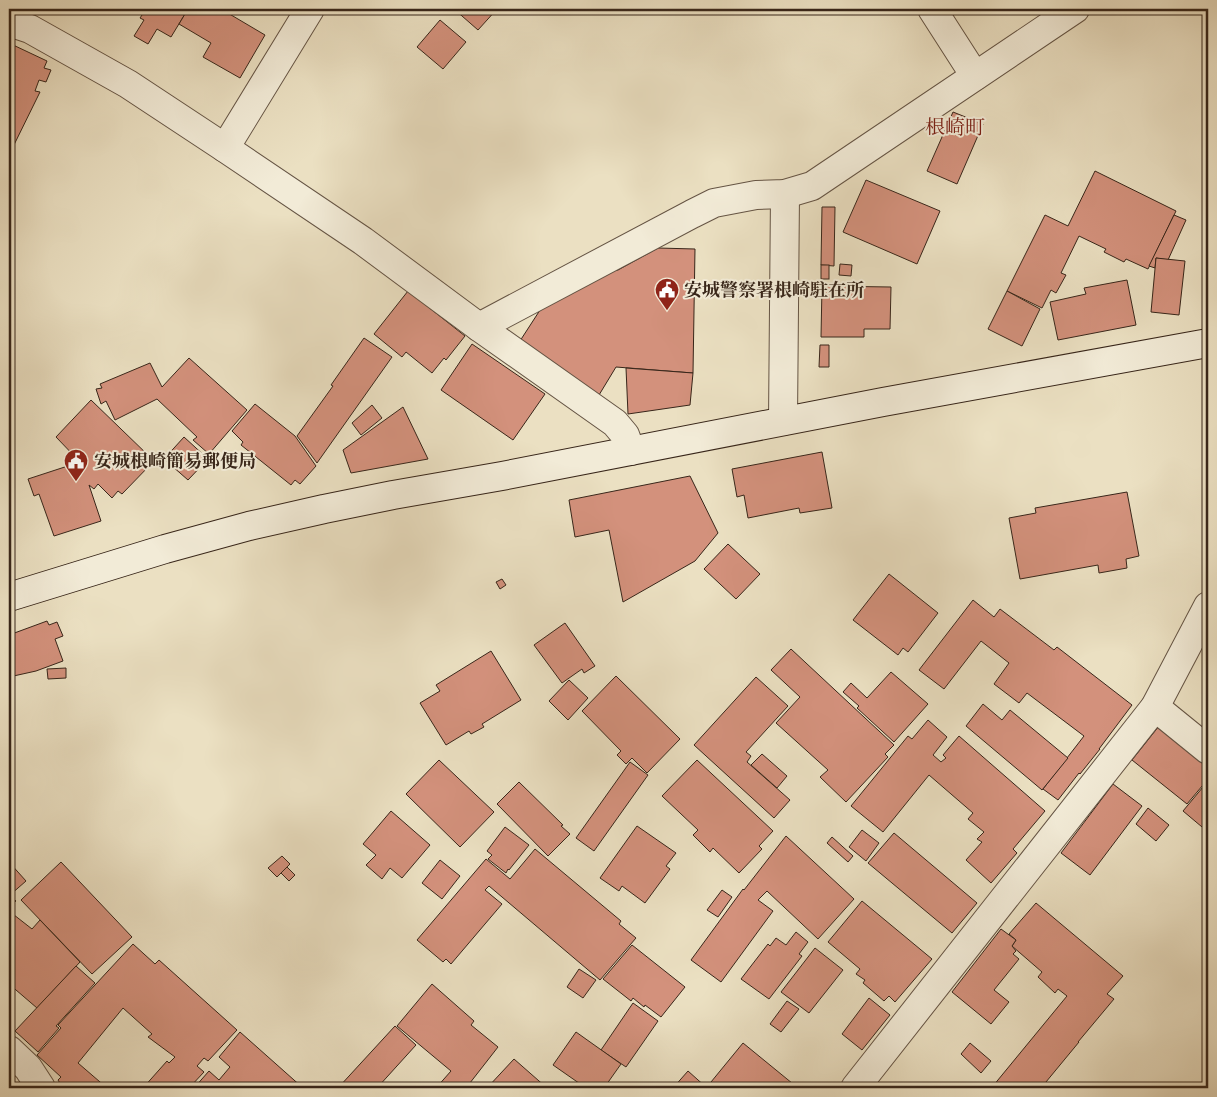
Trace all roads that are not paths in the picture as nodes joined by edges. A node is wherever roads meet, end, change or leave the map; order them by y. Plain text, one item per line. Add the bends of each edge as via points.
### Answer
1 (310, 9) edge
2 (932, 9) edge
3 (1075, 9) edge
4 (9, 22) edge
5 (975, 76) junction
6 (225, 148) junction
7 (785, 194) junction
8 (479, 327) junction
9 (1208, 343) edge
10 (784, 421) junction
11 (631, 451) junction
12 (9, 597) edge
13 (1208, 606) edge
14 (1155, 707) junction
15 (1208, 750) edge
16 (9, 1050) edge
17 (864, 1085) edge
18 (41, 1088) edge

1 - 6 street
2 - 5 street
3 - 5 street
4 - 6 street via 30,29 128,84
5 - 7 street via 812,186
6 - 8 street via 362,240
7 - 8 street via 756,195 714,203
7 - 10 street
8 - 11 street via 615,423 625,434
9 - 10 street
10 - 11 street
11 - 12 street via 376,498 249,526
13 - 14 street
14 - 15 street
14 - 17 street
16 - 18 street via 28,1068

